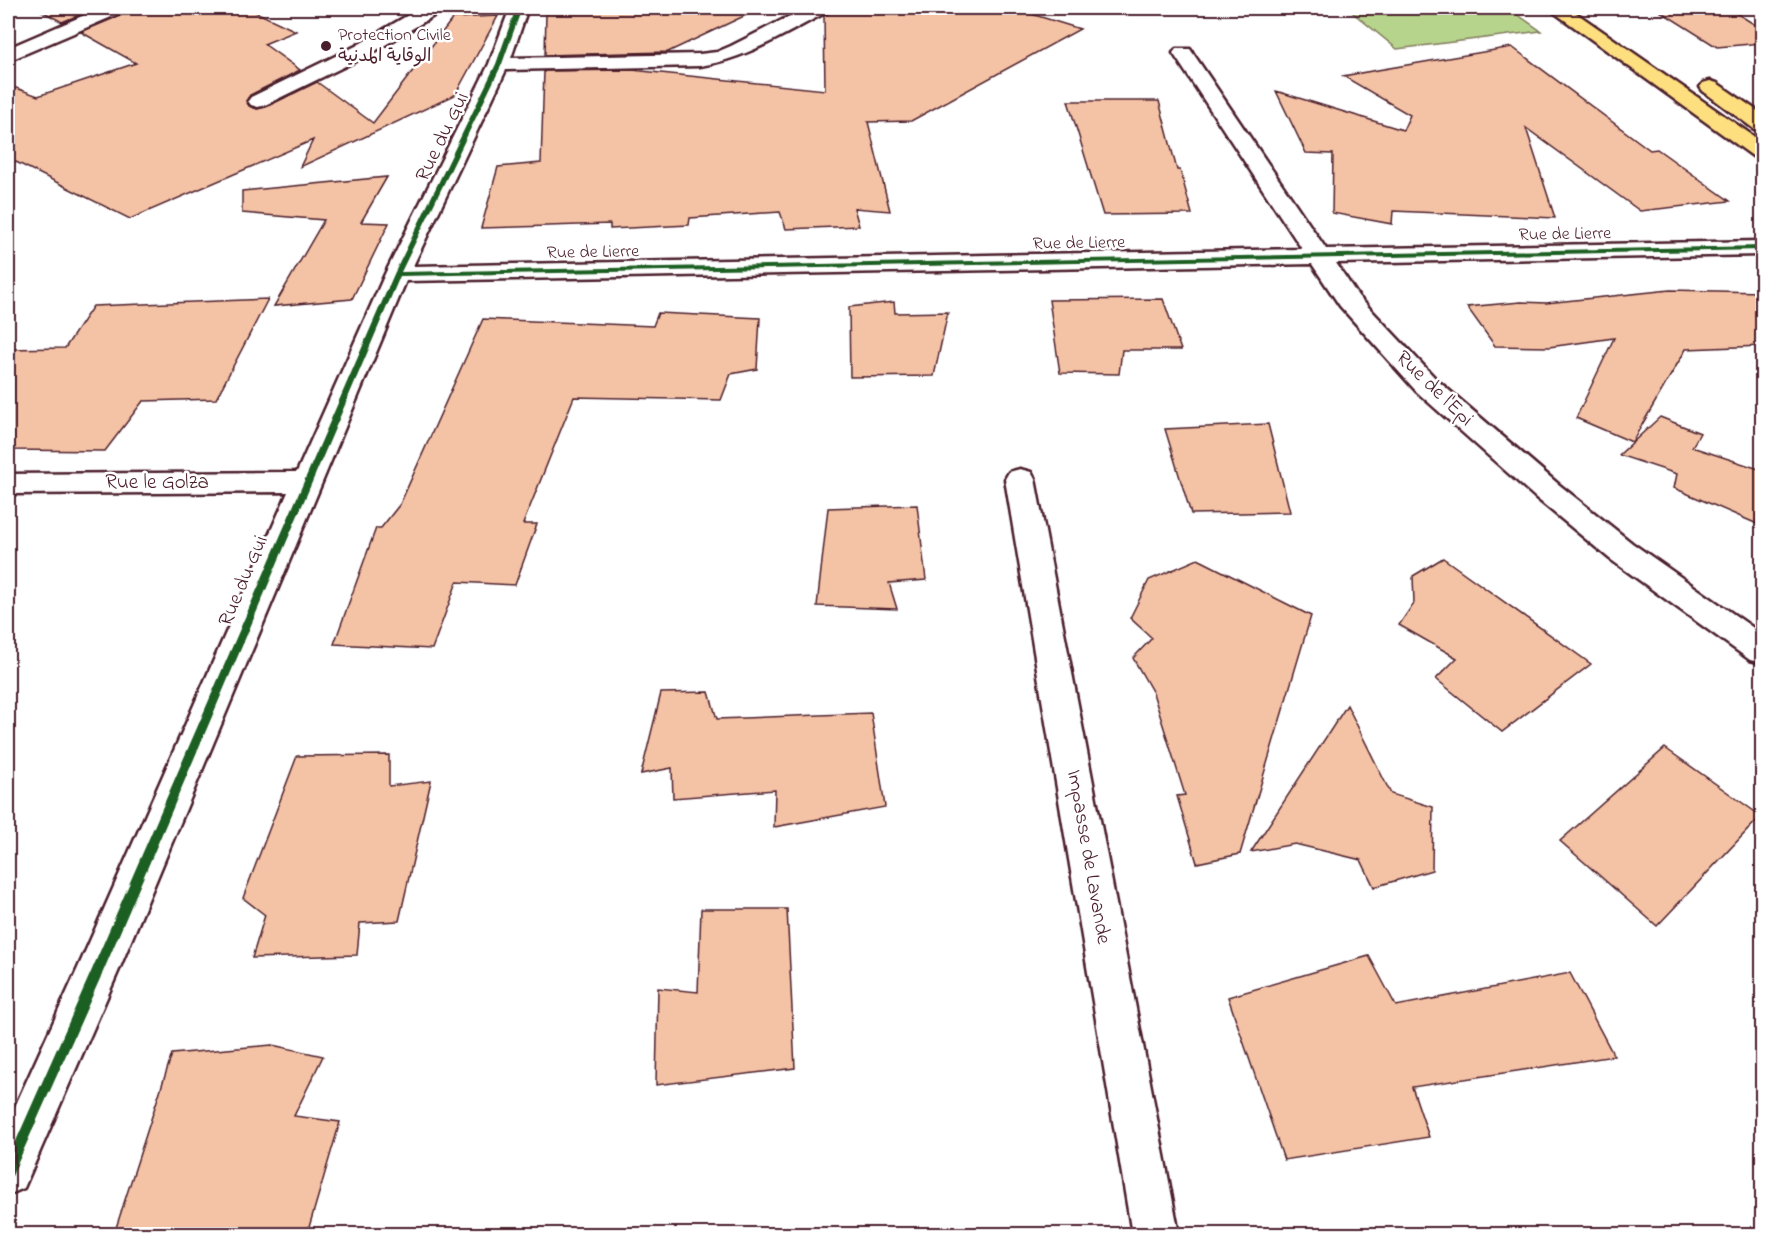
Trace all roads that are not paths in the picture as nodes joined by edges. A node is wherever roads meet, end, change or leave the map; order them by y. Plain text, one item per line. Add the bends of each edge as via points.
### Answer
1 (116, 8) edge
2 (433, 8) edge
3 (519, 8) edge
4 (820, 8) edge
5 (1557, 8) edge
6 (1183, 53) dead end
7 (8, 55) edge
8 (499, 64) junction
9 (1694, 77) dead end
10 (258, 101) dead end
11 (1762, 124) edge
12 (1762, 152) edge
13 (1762, 248) edge
14 (1319, 256) junction
15 (397, 274) junction
16 (1020, 479) dead end
17 (306, 482) junction
18 (8, 483) edge
19 (1762, 651) edge
20 (8, 1172) edge
21 (1156, 1234) edge

1 - 7 street
2 - 10 street via 363,50
3 - 8 street, Rue du Gui
4 - 8 street via 721,57
5 - 12 main road
6 - 14 street, Rue de l'Epi
8 - 15 street, Rue du Gui
9 - 11 main road
13 - 14 street, Rue de Lierre
14 - 15 street, Rue de Lierre
14 - 19 street, Rue de l'Epi via 1349,301 1389,347 1476,430 1621,551
15 - 17 street, Rue du Gui
16 - 21 street, Impasse de Lavande
17 - 18 street, Rue le Golza
17 - 20 street, Rue du Gui

